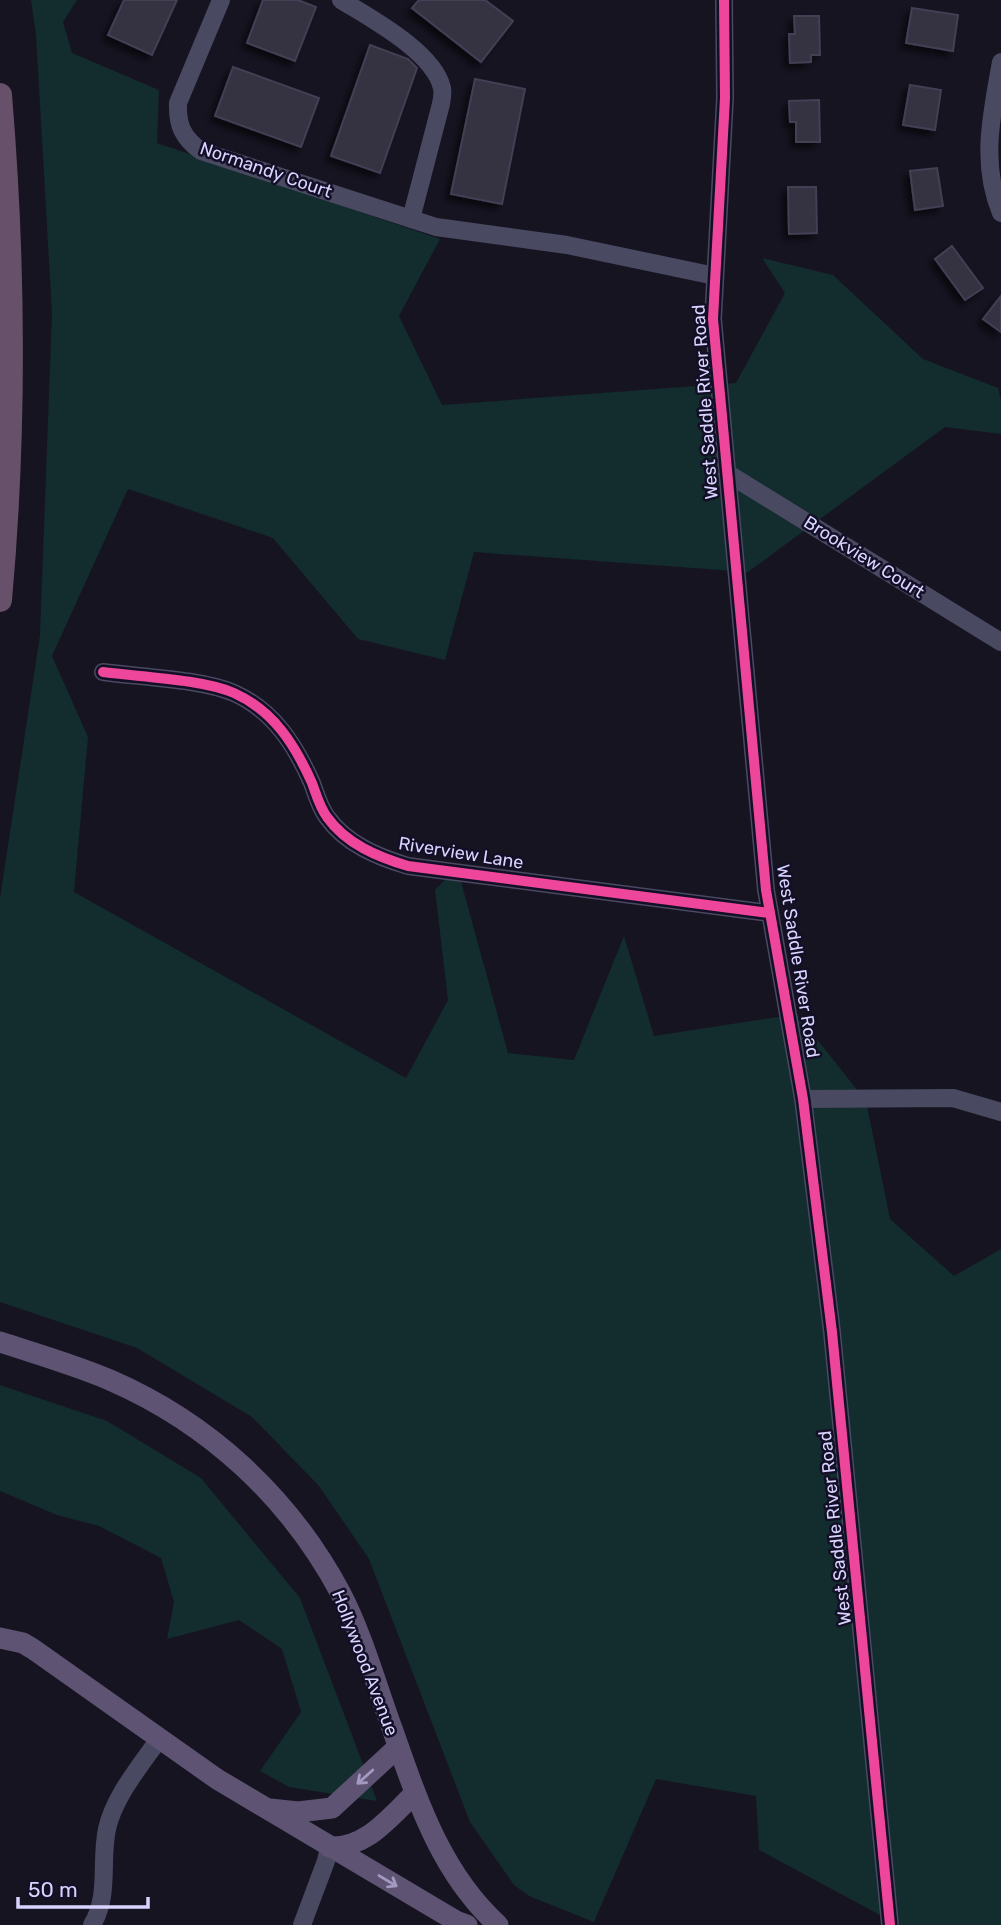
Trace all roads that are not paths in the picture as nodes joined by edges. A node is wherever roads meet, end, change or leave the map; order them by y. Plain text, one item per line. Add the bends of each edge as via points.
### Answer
1 (221, 0) edge
2 (341, 0) edge
3 (724, 0) edge
4 (1001, 62) edge
5 (0, 95) edge
6 (1001, 213) edge
7 (411, 219) junction
8 (715, 276) junction
9 (727, 473) junction
10 (0, 600) edge
11 (1001, 642) edge
12 (103, 672) dead end
13 (769, 912) junction
14 (803, 1099) junction
15 (1001, 1112) edge
16 (0, 1342) edge
17 (0, 1638) edge
18 (159, 1740) junction
19 (398, 1747) junction
20 (415, 1793) junction
21 (265, 1808) junction
22 (332, 1808) junction
23 (329, 1847) junction
24 (92, 1925) edge
25 (302, 1925) edge
26 (467, 1925) edge
27 (498, 1925) edge
28 (890, 1925) edge

1 - 7 street, Normandy Court via 178,103 177,119 189,142 201,151
2 - 7 street via 426,59 443,89
3 - 8 street, West Saddle River Road via 725,98
4 - 6 street via 988,137 992,187
5 - 10 highway via 11,377
7 - 8 street, Normandy Court
8 - 9 street, West Saddle River Road via 713,319
9 - 11 street, Brookview Court
9 - 13 street, West Saddle River Road
12 - 13 street, Riverview Lane via 207,685 251,703 270,716 294,748 326,817 345,836 384,859 408,866
13 - 14 street, West Saddle River Road
14 - 15 street via 953,1098
14 - 28 street, West Saddle River Road via 849,1489
16 - 19 main road, Hollywood Avenue via 88,1371 162,1406 217,1443 265,1487 306,1537 341,1594
17 - 18 main road via 33,1648
18 - 21 main road
18 - 24 street via 107,1826 102,1900
19 - 20 main road, Hollywood Avenue
19 -> 22 main road, Hollywood Avenue
20 - 23 main road via 362,1841
20 - 27 main road, Hollywood Avenue via 442,1853 471,1897
21 - 22 main road via 298,1812
21 - 23 main road
22 - 23 main road
23 - 25 street
23 -> 26 main road

